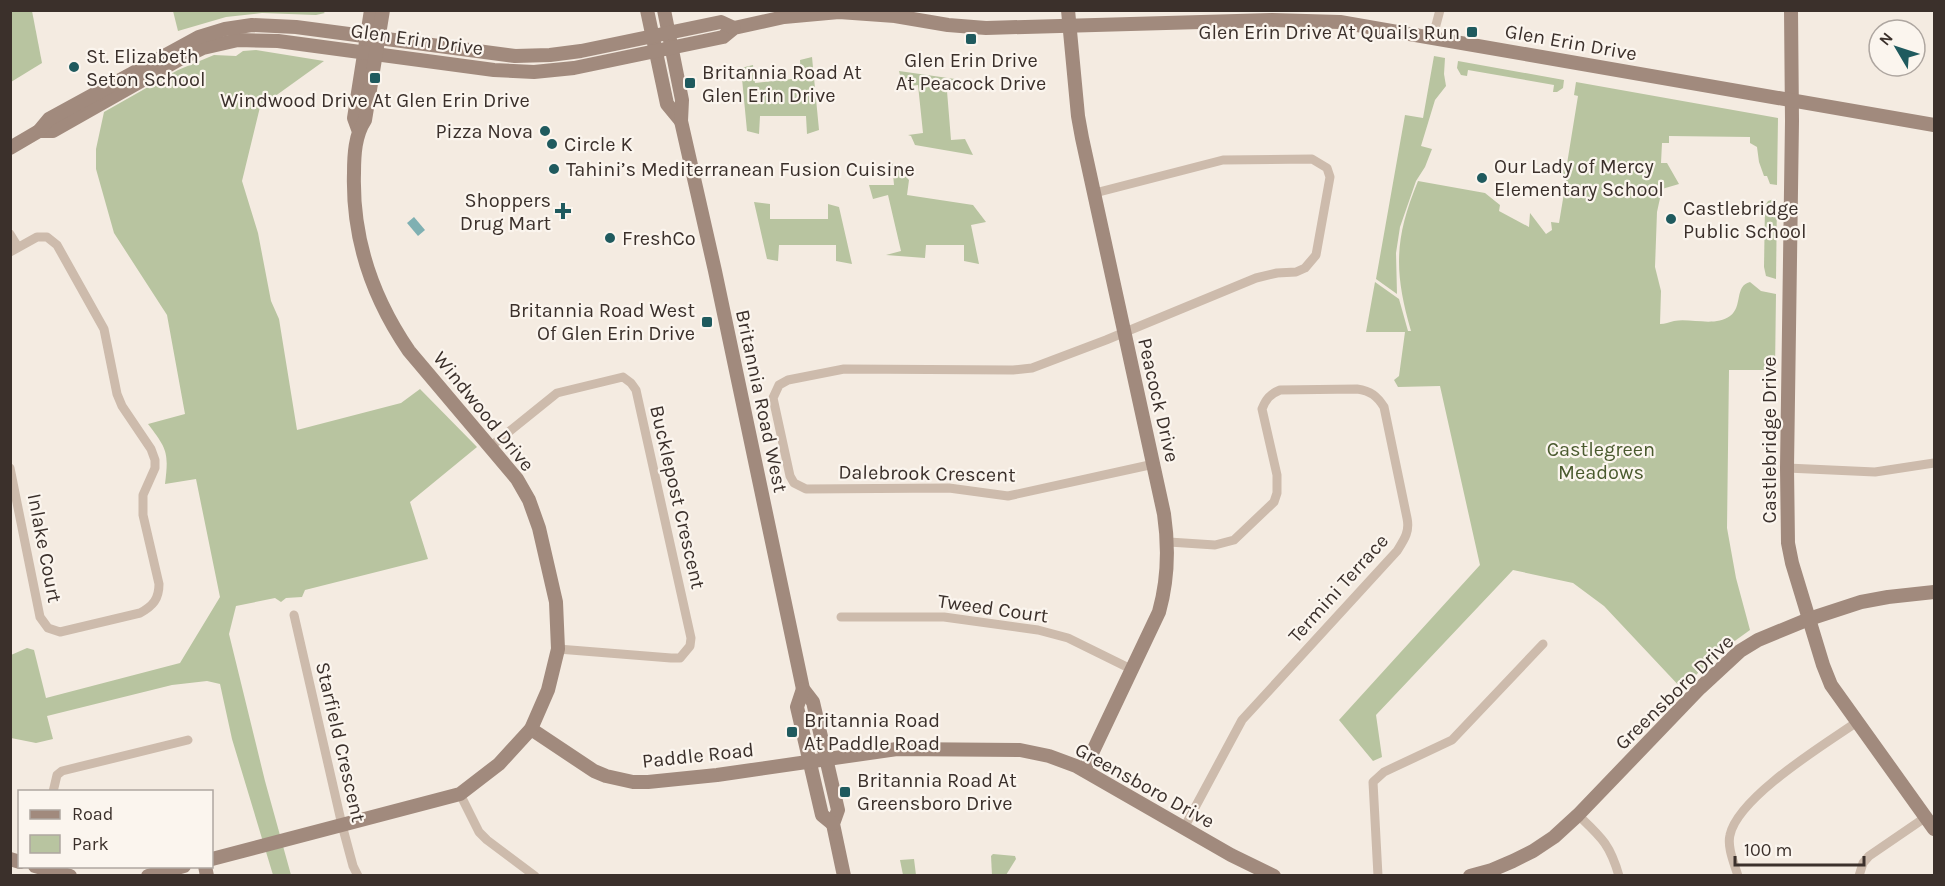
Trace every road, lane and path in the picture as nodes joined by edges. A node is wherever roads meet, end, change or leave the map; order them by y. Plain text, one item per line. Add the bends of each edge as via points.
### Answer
1 (371, 10) edge
2 (383, 10) edge
3 (647, 10) edge
4 (664, 10) edge
5 (1068, 10) edge
6 (1440, 10) edge
7 (1791, 10) edge
8 (1070, 26) junction
9 (734, 27) junction
10 (668, 33) junction
11 (652, 36) junction
12 (1433, 36) junction
13 (373, 38) junction
14 (671, 48) junction
15 (656, 51) junction
16 (370, 53) junction
17 (132, 79) junction
18 (1792, 101) junction
19 (681, 121) junction
20 (1935, 125) edge
21 (10, 148) edge
22 (1095, 193) junction
23 (10, 234) edge
24 (14, 250) edge
25 (1123, 333) junction
26 (490, 447) junction
27 (1935, 462) edge
28 (1154, 464) junction
29 (10, 468) edge
30 (1787, 468) junction
31 (1168, 542) junction
32 (1935, 592) edge
33 (294, 615) dead end
34 (841, 617) dead end
35 (1809, 619) junction
36 (1543, 644) dead end
37 (558, 650) junction
38 (1133, 670) junction
39 (803, 689) junction
40 (1857, 722) junction
41 (531, 729) junction
42 (188, 740) dead end
43 (826, 759) junction
44 (811, 761) junction
45 (1084, 770) junction
46 (53, 790) edge
47 (460, 794) junction
48 (1578, 815) junction
49 (1926, 817) junction
50 (833, 824) junction
51 (342, 825) junction
52 (1184, 828) junction
53 (1935, 829) edge
54 (213, 859) edge
55 (42, 868) edge
56 (180, 868) edge
57 (1493, 873) edge
58 (70, 876) edge
59 (148, 876) edge
60 (358, 876) edge
61 (535, 876) edge
62 (844, 876) edge
63 (1274, 876) edge
64 (1378, 876) edge
65 (1470, 876) edge
66 (1619, 876) edge
67 (1738, 876) edge
68 (1859, 876) edge

1 - 13 street, Windwood Drive
2 - 13 street, Windwood Drive
3 - 11 street, Britannia Road West
4 - 10 street, Britannia Road West
5 - 8 street, Peacock Drive
6 - 12 street
7 - 18 street, Castlebridge Drive
8 - 9 street, Glen Erin Drive via 986,28 839,12
8 - 12 street, Glen Erin Drive via 1309,19
8 - 22 street, Peacock Drive via 1078,117
9 - 10 street, Glen Erin Drive via 722,22
9 - 14 street, Glen Erin Drive via 723,37
10 - 11 street, Glen Erin Drive
10 - 14 street, Britannia Road West
11 - 13 street, Glen Erin Drive via 581,51 515,56
11 - 15 street, Britannia Road West
12 - 18 street, Glen Erin Drive
13 - 16 street, Windwood Drive
13 - 17 street, Glen Erin Drive via 284,26 239,27 199,37
14 - 15 street, Glen Erin Drive
14 - 19 street, Britannia Road West via 682,100
15 - 16 street, Glen Erin Drive via 534,72
15 - 19 street, Britannia Road West via 667,104
16 - 17 street, Glen Erin Drive via 266,40 227,41
16 - 26 street, Windwood Drive via 365,120 358,129 354,165 355,213 362,253 383,308 409,351
17 - 21 street, Glen Erin Drive via 49,119 39,131
18 - 20 street, Glen Erin Drive
18 - 30 street, Castlebridge Drive
19 - 39 street, Britannia Road West
22 - 25 street, Peacock Drive
22 - 25 street via 1223,160 1312,159 1327,168 1330,177 1316,255 1305,268 1256,278
23 - 24 street, Inlake Court
24 - 29 street, Inlake Court via 37,237 47,237 57,245 104,329 122,406 156,460 143,495 143,515 159,584 150,608 60,632 48,628 40,617
25 - 28 street, Peacock Drive
25 - 28 street, Dalebrook Crescent via 1032,368 844,369 788,380 779,385 773,398 790,476 799,487 807,489 949,488 1008,496
26 - 37 street, Windwood Drive via 521,486 534,513 556,602
26 - 37 street, Bucklepost Crescent via 557,393 623,377 636,390 690,646 680,658
27 - 30 street via 1875,472
28 - 31 street, Peacock Drive
30 - 35 street, Castlebridge Drive via 1788,543
31 - 38 street, Peacock Drive via 1161,603
31 - 52 street, Termini Terrace via 1215,545 1234,540 1274,502 1277,475 1262,409 1271,394 1280,390 1368,390 1384,407 1409,528 1404,540 1242,720
32 - 35 street, Greensboro Drive via 1873,599
33 - 51 street, Starfield Crescent
34 - 38 street, Tweed Court via 944,617 1038,630 1068,638
35 - 40 street, Castlebridge Drive via 1832,685
35 - 48 street, Greensboro Drive via 1740,651
36 - 64 street via 1452,740 1384,772 1373,782
37 - 41 street, Windwood Drive via 548,690
38 - 45 street, Peacock Drive
39 - 43 street, Britannia Road West via 813,702
39 - 44 street, Britannia Road West via 798,707
40 - 49 street, Castlebridge Drive
40 - 67 street via 1766,788 1733,824 1729,837
41 - 44 street, Paddle Road via 594,771 633,782
41 - 47 street, Windwood Drive via 499,764
42 - 46 street via 62,771
43 - 44 street, Greensboro Drive
43 - 45 street, Greensboro Drive via 897,748 993,748 1049,756
43 - 50 street, Britannia Road West via 838,810
44 - 50 street, Britannia Road West via 822,815
45 - 52 street, Greensboro Drive
47 - 51 street, Windwood Drive
47 - 61 street via 479,832
48 - 57 street, Greensboro Drive via 1554,837
48 - 66 street via 1610,848
49 - 53 street, Castlebridge Drive
49 - 68 street via 1869,856
50 - 62 street, Britannia Road West
51 - 54 street, Windwood Drive
51 - 60 street, Starfield Crescent
52 - 63 street, Greensboro Drive
55 - 58 street
56 - 59 street
57 - 65 street, Greensboro Drive

